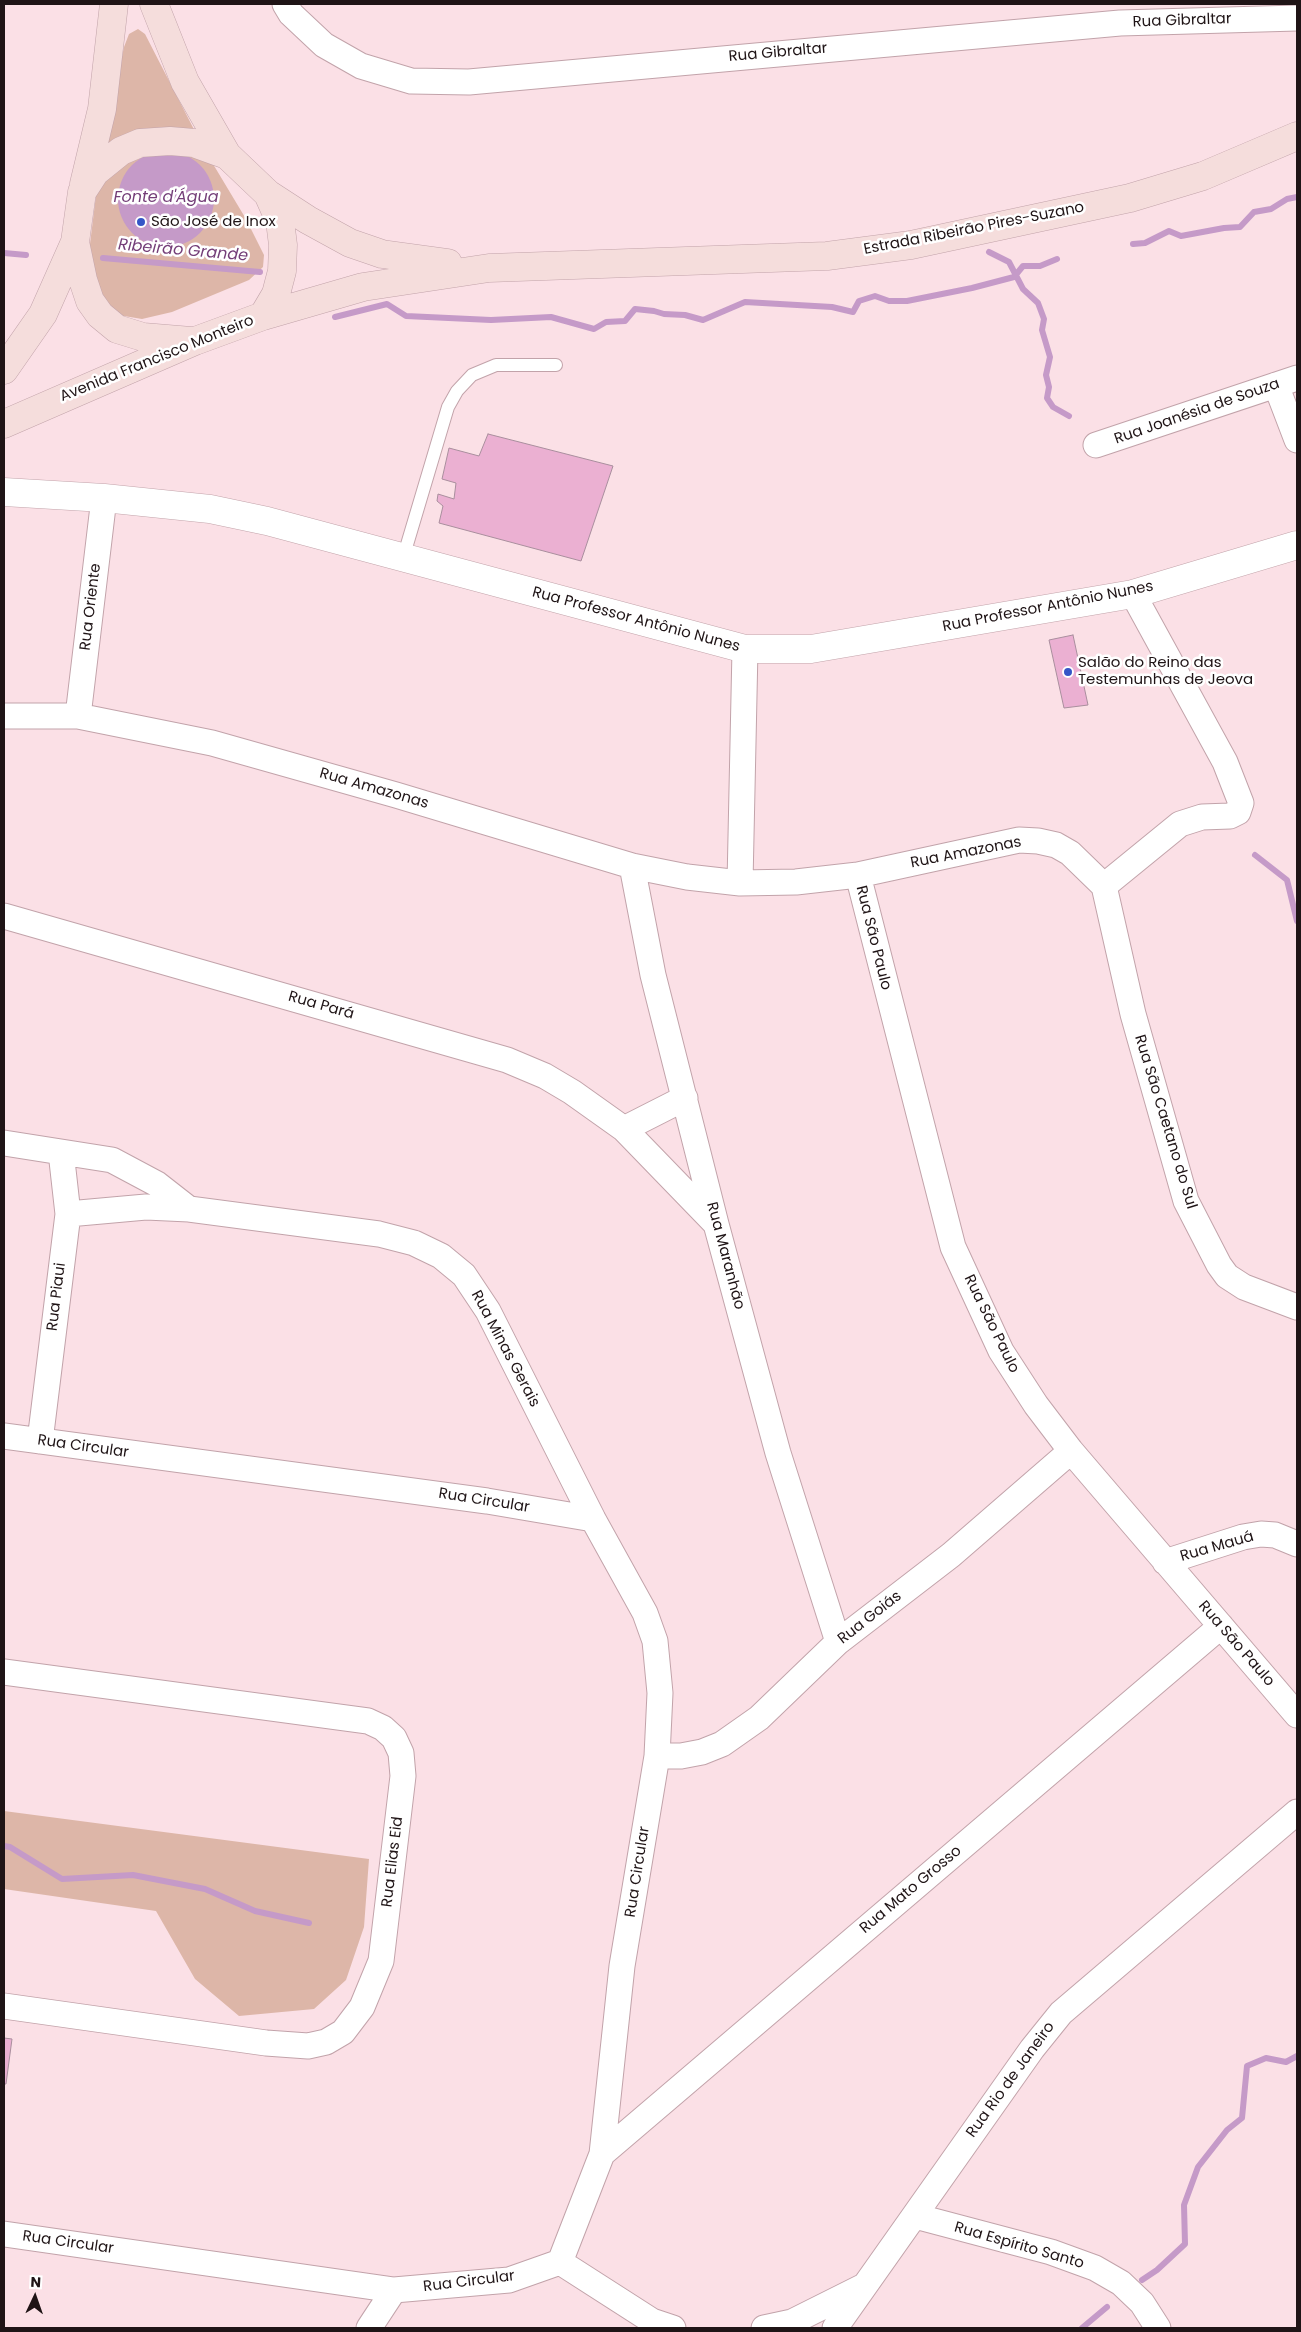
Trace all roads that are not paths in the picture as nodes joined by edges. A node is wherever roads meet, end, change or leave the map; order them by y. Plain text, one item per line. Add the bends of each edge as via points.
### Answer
1 (114, 4) edge
2 (154, 4) edge
3 (285, 4) edge
4 (1110, 10) edge
5 (1297, 18) edge
6 (1297, 136) edge
7 (227, 155) junction
8 (82, 192) junction
9 (268, 194) junction
10 (75, 242) junction
11 (489, 268) junction
12 (263, 316) junction
13 (195, 341) junction
14 (556, 365) dead end
15 (4, 370) edge
16 (1287, 382) edge
17 (4, 424) edge
18 (1297, 440) edge
19 (1096, 446) dead end
20 (4, 492) edge
21 (104, 498) junction
22 (1297, 545) edge
23 (403, 558) junction
24 (1133, 594) junction
25 (745, 649) junction
26 (4, 716) edge
27 (78, 716) junction
28 (632, 866) junction
29 (858, 875) junction
30 (740, 883) junction
31 (1104, 886) junction
32 (4, 916) edge
33 (685, 1098) junction
34 (624, 1129) junction
35 (4, 1142) edge
36 (61, 1152) junction
37 (189, 1209) junction
38 (68, 1214) junction
39 (716, 1224) junction
40 (1297, 1307) edge
41 (4, 1436) edge
42 (40, 1441) junction
43 (1071, 1451) junction
44 (593, 1519) junction
45 (1297, 1544) edge
46 (1165, 1562) junction
47 (1220, 1626) junction
48 (838, 1642) junction
49 (4, 1672) edge
50 (1297, 1715) edge
51 (657, 1756) junction
52 (1297, 1812) edge
53 (4, 2006) edge
54 (602, 2154) junction
55 (915, 2216) junction
56 (4, 2234) edge
57 (560, 2262) junction
58 (863, 2286) junction
59 (394, 2290) junction
60 (369, 2328) edge
61 (673, 2328) edge
62 (764, 2328) edge
63 (835, 2328) edge
64 (1158, 2328) edge

1 - 8 main road via 102,109
2 - 7 main road via 186,82
3 - 4 street, Rua Gibraltar via 291,14 324,44 361,66 411,81 469,82
4 - 5 street, Rua Gibraltar
6 - 11 main road, Estrada Ribeirão Pires-Suzano via 1203,176 1130,198 912,245 827,256
7 - 8 main road via 194,143 140,143 121,151 95,172
7 - 9 main road
8 - 10 main road
9 - 11 main road via 350,243 382,254
9 - 12 main road via 280,221 282,271 276,294
10 - 13 main road via 90,301 117,329 143,337
10 - 15 main road via 43,314
11 - 12 main road, Avenida Francisco Monteiro via 363,287
12 - 13 main road, Avenida Francisco Monteiro
13 - 17 main road, Avenida Francisco Monteiro
14 - 23 lane via 496,365 472,375 457,391 448,407
16 - 18 street
16 - 19 street, Rua Joanésia de Souza
20 - 21 street, Rua Professor Antônio Nunes
21 - 23 street, Rua Professor Antônio Nunes via 219,511
21 - 27 street, Rua Oriente
22 - 24 street, Rua Professor Antônio Nunes
23 - 25 street, Rua Professor Antônio Nunes
24 - 25 street, Rua Professor Antônio Nunes via 811,649
24 - 31 street via 1225,762 1240,798 1240,808 1230,816 1202,817 1180,824
25 - 30 street
26 - 27 street, Rua Amazonas
27 - 28 street, Rua Amazonas via 212,743
28 - 30 street, Rua Amazonas
28 - 33 street, Rua Maranhão via 653,975
29 - 30 street, Rua Amazonas via 796,882
29 - 31 street, Rua Amazonas via 1019,840 1056,845 1070,853
29 - 43 street, Rua São Paulo via 953,1247 1001,1351
31 - 40 street, Rua São Caetano do Sul via 1132,1014 1186,1201 1218,1265 1227,1276 1244,1287
32 - 34 street, Rua Pará via 507,1060 545,1076
33 - 34 street
33 - 39 street, Rua Maranhão
34 - 39 street, Rua Pará
35 - 36 street
36 - 37 street via 112,1160 157,1184
36 - 38 street, Rua Piaui
37 - 38 street, Rua Minas Gerais via 146,1208
37 - 44 street, Rua Minas Gerais via 378,1234 414,1243 441,1256 464,1275 488,1311
38 - 42 street, Rua Piaui
39 - 48 street, Rua Maranhão via 778,1453
41 - 42 street, Rua Circular
42 - 44 street, Rua Circular via 487,1500
43 - 46 street, Rua São Paulo
43 - 48 street, Rua Goiás via 950,1555
44 - 51 street, Rua Circular via 645,1613 655,1641 660,1693
45 - 46 street, Rua Mauá via 1275,1535 1261,1534
46 - 47 street, Rua São Paulo
47 - 50 street, Rua São Paulo
47 - 54 street, Rua Mato Grosso
48 - 51 street, Rua Goiás via 759,1718 722,1744 688,1755
49 - 53 street, Rua Elias Eid via 368,1721 394,1738 401,1753 403,1776 381,1961 362,2007 343,2032 326,2042 308,2046 266,2043
51 - 54 street, Rua Circular via 622,1966
52 - 55 street, Rua Rio de Janeiro via 1061,2013 1032,2049
54 - 57 street, Rua Circular
55 - 58 street, Rua Rio de Janeiro
55 - 64 street, Rua Espírito Santo via 1052,2252 1095,2268 1121,2283 1142,2303
56 - 59 street, Rua Circular
57 - 59 street, Rua Circular via 509,2280
57 - 61 street via 652,2321
58 - 62 street via 792,2322
58 - 63 street, Rua Rio de Janeiro
59 - 60 street

